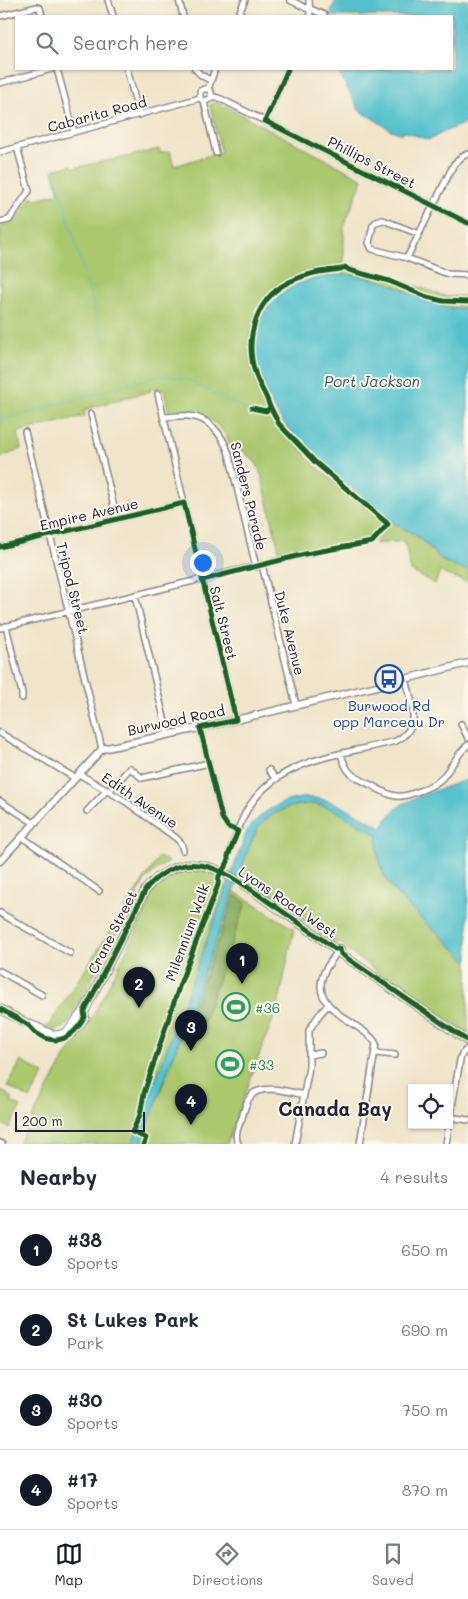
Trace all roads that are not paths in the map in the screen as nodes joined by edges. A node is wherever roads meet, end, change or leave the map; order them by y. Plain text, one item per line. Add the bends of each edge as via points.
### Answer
1 (108, 0) edge
2 (178, 0) edge
3 (245, 0) edge
4 (290, 0) edge
5 (309, 0) edge
6 (300, 2) edge
7 (310, 13) edge
8 (42, 15) edge
9 (113, 15) edge
10 (183, 15) edge
11 (238, 15) edge
12 (324, 15) edge
13 (0, 16) edge
14 (49, 70) edge
15 (57, 70) edge
16 (127, 70) edge
17 (196, 70) edge
18 (215, 70) edge
19 (288, 70) edge
20 (210, 80) junction
21 (0, 84) edge
22 (208, 89) junction
23 (212, 96) junction
24 (202, 99) junction
25 (139, 115) junction
26 (265, 121) junction
27 (74, 132) junction
28 (17, 148) junction
29 (0, 152) edge
30 (216, 153) dead end
31 (468, 154) edge
32 (433, 206) junction
33 (0, 222) edge
34 (468, 223) edge
35 (419, 234) junction
36 (407, 258) junction
37 (468, 275) edge
38 (158, 394) dead end
39 (91, 414) dead end
40 (164, 418) junction
41 (24, 432) dead end
42 (184, 503) junction
43 (116, 519) junction
44 (49, 535) junction
45 (0, 547) edge
46 (305, 554) dead end
47 (259, 566) junction
48 (202, 580) junction
49 (135, 596) junction
50 (68, 612) junction
51 (3, 627) edge
52 (468, 664) edge
53 (406, 680) junction
54 (22, 698) dead end
55 (296, 706) junction
56 (236, 720) junction
57 (461, 724) dead end
58 (200, 728) junction
59 (0, 732) edge
60 (168, 734) junction
61 (468, 738) edge
62 (468, 745) edge
63 (102, 749) junction
64 (341, 754) junction
65 (209, 764) junction
66 (269, 770) dead end
67 (77, 776) junction
68 (275, 778) junction
69 (108, 790) junction
70 (0, 802) edge
71 (87, 811) dead end
72 (34, 823) junction
73 (238, 831) junction
74 (22, 837) junction
75 (183, 850) dead end
76 (228, 856) dead end
77 (1, 858) edge
78 (227, 875) joint
79 (99, 891) dead end
80 (0, 912) edge
81 (70, 953) dead end
82 (337, 953) junction
83 (0, 971) edge
84 (42, 995) dead end
85 (328, 1005) junction
86 (0, 1009) edge
87 (468, 1041) edge
88 (468, 1048) edge
89 (321, 1053) dead end
90 (309, 1054) junction
91 (375, 1054) junction
92 (395, 1055) dead end
93 (304, 1095) junction
94 (453, 1100) edge
95 (453, 1118) edge
96 (468, 1120) edge
97 (448, 1129) edge
98 (238, 1144) edge
99 (295, 1144) edge
100 (360, 1144) edge
101 (446, 1144) edge

1 - 9 street
2 - 10 street
3 - 11 street
4 - 6 street
5 - 7 street
6 - 7 street
7 - 12 street
8 - 13 street via 37,7
14 - 21 street
15 - 27 street
16 - 25 street
17 - 20 street
18 - 20 street
19 - 26 street
20 - 22 street
22 - 23 street
22 - 24 street via 200,92
23 - 24 street via 210,100
23 - 26 street, Phillips Street
24 - 25 street, Cabarita Road
24 - 30 street
25 - 27 street, Cabarita Road
26 - 32 street, Phillips Street
27 - 28 street, Cabarita Road
28 - 29 street, Cabarita Road
28 - 33 street via 29,191 9,220
31 - 32 street via 454,164
32 - 34 street, Phillips Street
32 - 35 street
35 - 36 street
35 - 36 street via 384,220 373,225 369,243 372,249
36 - 37 street via 448,274
38 - 40 street, Salt Street
39 - 43 street
40 - 42 street, Salt Street
40 - 47 street, Sanders Parade via 198,418 213,426 224,440
41 - 44 street, Tripod Street
42 - 43 street, Empire Avenue
42 - 48 street, Salt Street
43 - 44 street, Empire Avenue
44 - 45 street, Empire Avenue
44 - 50 street, Tripod Street
46 - 47 street
47 - 48 street
47 - 55 street, Duke Avenue
48 - 49 street
48 - 56 street, Salt Street
49 - 50 street
49 - 60 street
50 - 51 street
50 - 63 street, Tripod Street
51 - 54 street
52 - 53 street, Burwood Road
53 - 55 street, Burwood Road
53 - 64 street via 413,715 407,733 396,741
55 - 56 street, Burwood Road
56 - 58 street, Burwood Road
57 - 61 street
58 - 60 street, Burwood Road
58 - 65 street
59 - 67 street, Edith Avenue
60 - 63 street, Burwood Road
62 - 64 street via 440,781 398,797 352,776 344,767
63 - 67 street
64 - 68 street via 306,763
65 - 69 street via 142,778 130,768
65 - 73 street via 222,818 228,827
66 - 68 street
67 - 69 street, Edith Avenue
67 - 72 street
68 - 73 street via 247,810
69 - 71 street
69 - 75 street, Edith Avenue via 176,838
70 - 72 street
72 - 74 street
73 - 76 street
74 - 77 street
74 - 79 street
78 - 82 main road, Lyons Road West
78 - 86 main road, Crane Street via 208,866 187,864 171,869 152,882 84,1012 62,1034 53,1035 29,1026
80 - 81 street
82 - 85 street via 321,980 321,990
82 - 87 main road, Lyons Road West
83 - 84 street
85 - 90 street via 309,1030
85 - 91 street via 372,1037 376,1044
88 - 94 street via 460,1060
89 - 90 street
90 - 93 street
91 - 92 street
91 - 100 street
93 - 98 street via 265,1089 250,1096 237,1129
93 - 99 street
95 - 96 street
97 - 101 street

